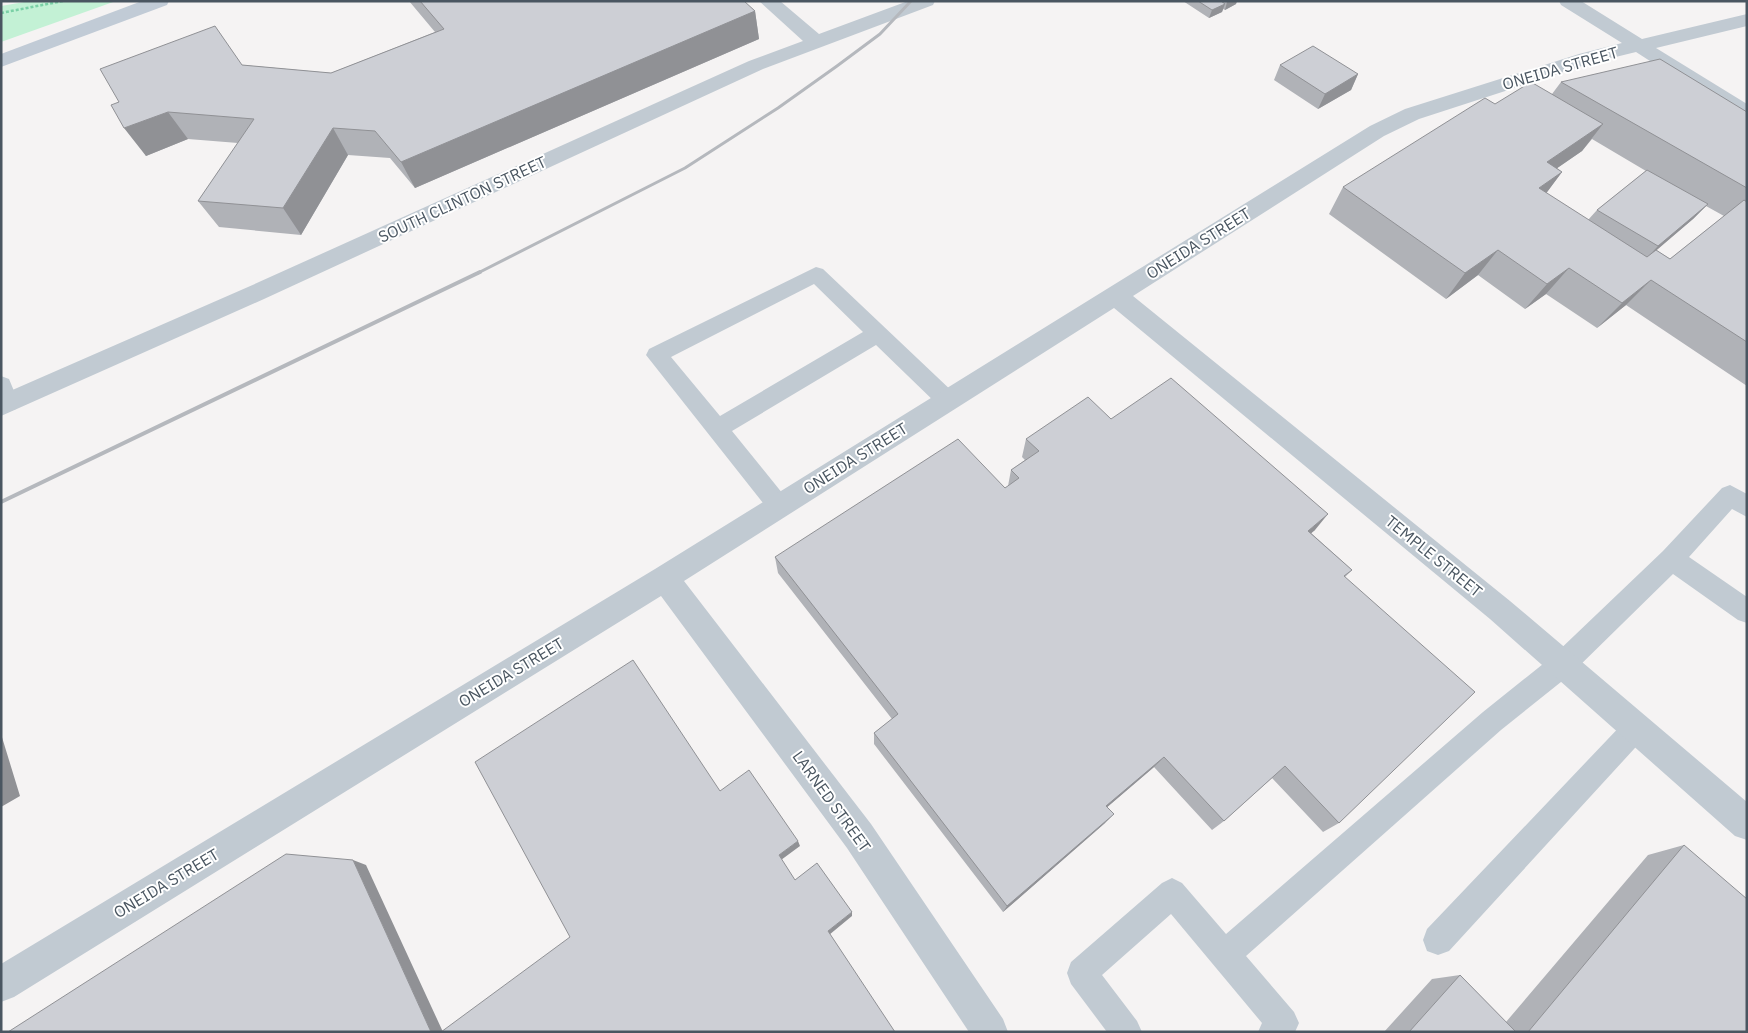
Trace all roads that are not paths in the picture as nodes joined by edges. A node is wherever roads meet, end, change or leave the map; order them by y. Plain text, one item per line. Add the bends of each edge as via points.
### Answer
1 (160, 1) edge
2 (768, 1) edge
3 (926, 1) edge
4 (1568, 1) edge
5 (1747, 20) edge
6 (816, 42) junction
7 (1640, 45) junction
8 (1, 61) edge
9 (1747, 114) edge
10 (1115, 295) junction
11 (878, 334) junction
12 (4, 398) edge
13 (947, 400) junction
14 (717, 429) junction
15 (779, 506) junction
16 (1747, 507) edge
17 (1672, 559) junction
18 (665, 578) junction
19 (1747, 612) edge
20 (1562, 665) junction
21 (1636, 728) junction
22 (1747, 824) edge
23 (1438, 940) dead end
24 (1226, 955) junction
25 (1, 984) edge
26 (990, 1032) edge
27 (1126, 1032) edge
28 (1274, 1032) edge

1 - 8 main road
2 - 6 street
3 - 6 street, SOUTH CLINTON STREET
4 - 7 street
5 - 7 street, ONEIDA STREET
6 - 12 street, SOUTH CLINTON STREET via 756,65 247,297
7 - 9 street
7 - 10 street, ONEIDA STREET via 1586,58 1412,114 1377,131
10 - 13 street, ONEIDA STREET
10 - 20 street, TEMPLE STREET via 1500,610
11 - 13 lane
11 - 14 lane
11 - 14 lane via 816,274 657,355
13 - 15 street, ONEIDA STREET
14 - 15 lane
15 - 18 street, ONEIDA STREET
16 - 17 lane via 1730,495
17 - 19 lane
17 - 20 lane
18 - 25 street, ONEIDA STREET
18 - 26 street, LARNED STREET via 859,836
20 - 21 street, TEMPLE STREET
20 - 24 lane via 1492,721
21 - 22 street, TEMPLE STREET
21 - 23 lane
24 - 27 lane via 1172,893 1082,973
24 - 28 lane via 1283,1024

